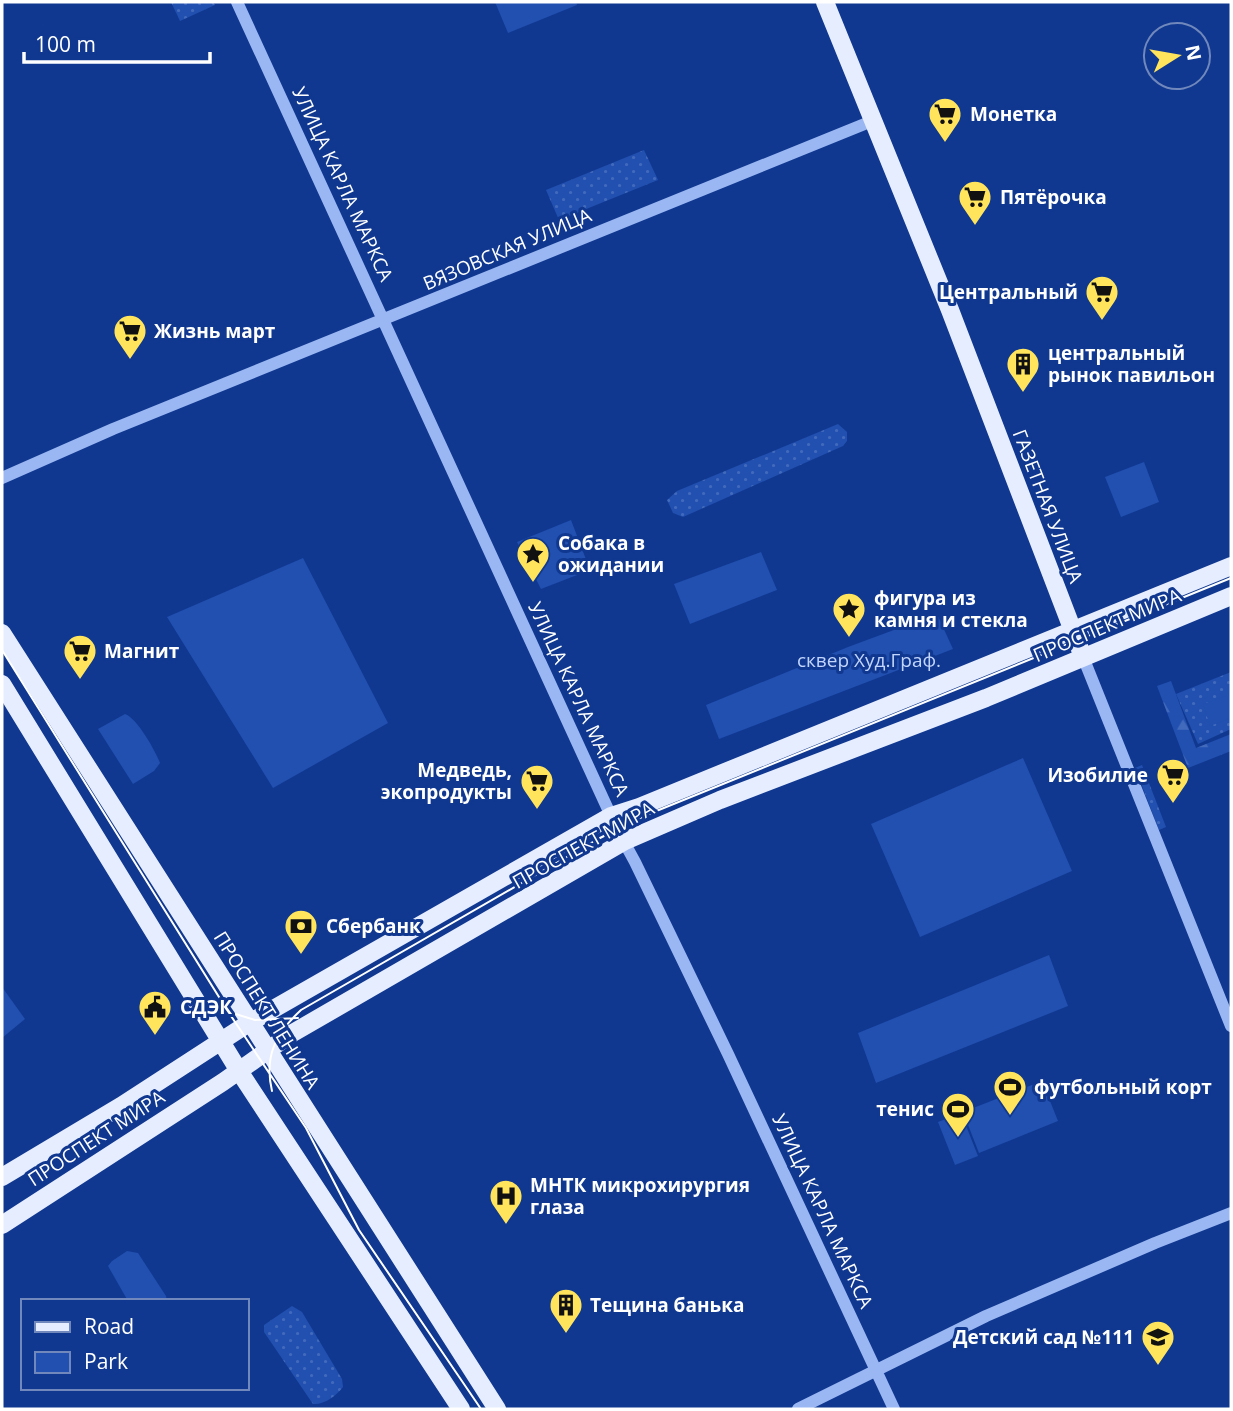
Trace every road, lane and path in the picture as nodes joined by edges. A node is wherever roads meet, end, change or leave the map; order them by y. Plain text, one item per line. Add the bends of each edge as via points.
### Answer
1 (237, 2) edge
2 (825, 2) edge
3 (872, 121) junction
4 (384, 319) junction
5 (2, 478) edge
6 (1231, 566) edge
7 (1231, 596) edge
8 (1073, 629) junction
9 (2, 633) edge
10 (1083, 657) junction
11 (2, 684) edge
12 (611, 816) junction
13 (625, 841) junction
14 (249, 1023) junction
15 (1231, 1026) edge
16 (220, 1042) junction
17 (267, 1050) junction
18 (239, 1071) junction
19 (2, 1177) edge
20 (1231, 1213) edge
21 (2, 1225) edge
22 (876, 1371) junction
23 (461, 1409) edge
24 (497, 1409) edge
25 (799, 1409) edge
26 (894, 1409) edge

1 - 4 street, УЛИЦА КАРЛА МАРКСА
2 - 3 main road, ГАЗЕТНАЯ УЛИЦА
3 - 4 street, ВЯЗОВСКАЯ УЛИЦА
3 - 8 main road, ГАЗЕТНАЯ УЛИЦА
4 - 5 street, ВЯЗОВСКАЯ УЛИЦА
4 - 12 street, УЛИЦА КАРЛА МАРКСА
6 - 8 main road, ПРОСПЕКТ МИРА
7 - 10 main road, ПРОСПЕКТ МИРА
8 - 10 main road, ГАЗЕТНАЯ УЛИЦА
8 - 12 main road, ПРОСПЕКТ МИРА
9 - 14 main road, ПРОСПЕКТ ЛЕНИНА
10 - 13 main road, ПРОСПЕКТ МИРА
10 - 15 street, ГАЗЕТНАЯ УЛИЦА
11 - 16 main road
12 - 13 street, УЛИЦА КАРЛА МАРКСА
12 - 14 main road, ПРОСПЕКТ МИРА
13 - 17 main road, ПРОСПЕКТ МИРА
13 - 22 street, УЛИЦА КАРЛА МАРКСА
14 - 16 main road, ПРОСПЕКТ МИРА
14 - 17 main road, ПРОСПЕКТ ЛЕНИНА
16 - 18 main road
16 - 19 main road, ПРОСПЕКТ МИРА
17 - 18 main road, ПРОСПЕКТ МИРА
17 - 24 main road, ПРОСПЕКТ ЛЕНИНА
18 - 21 main road, ПРОСПЕКТ МИРА
18 - 23 main road
20 - 22 street via 986,1316
22 - 25 street
22 - 26 street, УЛИЦА КАРЛА МАРКСА

